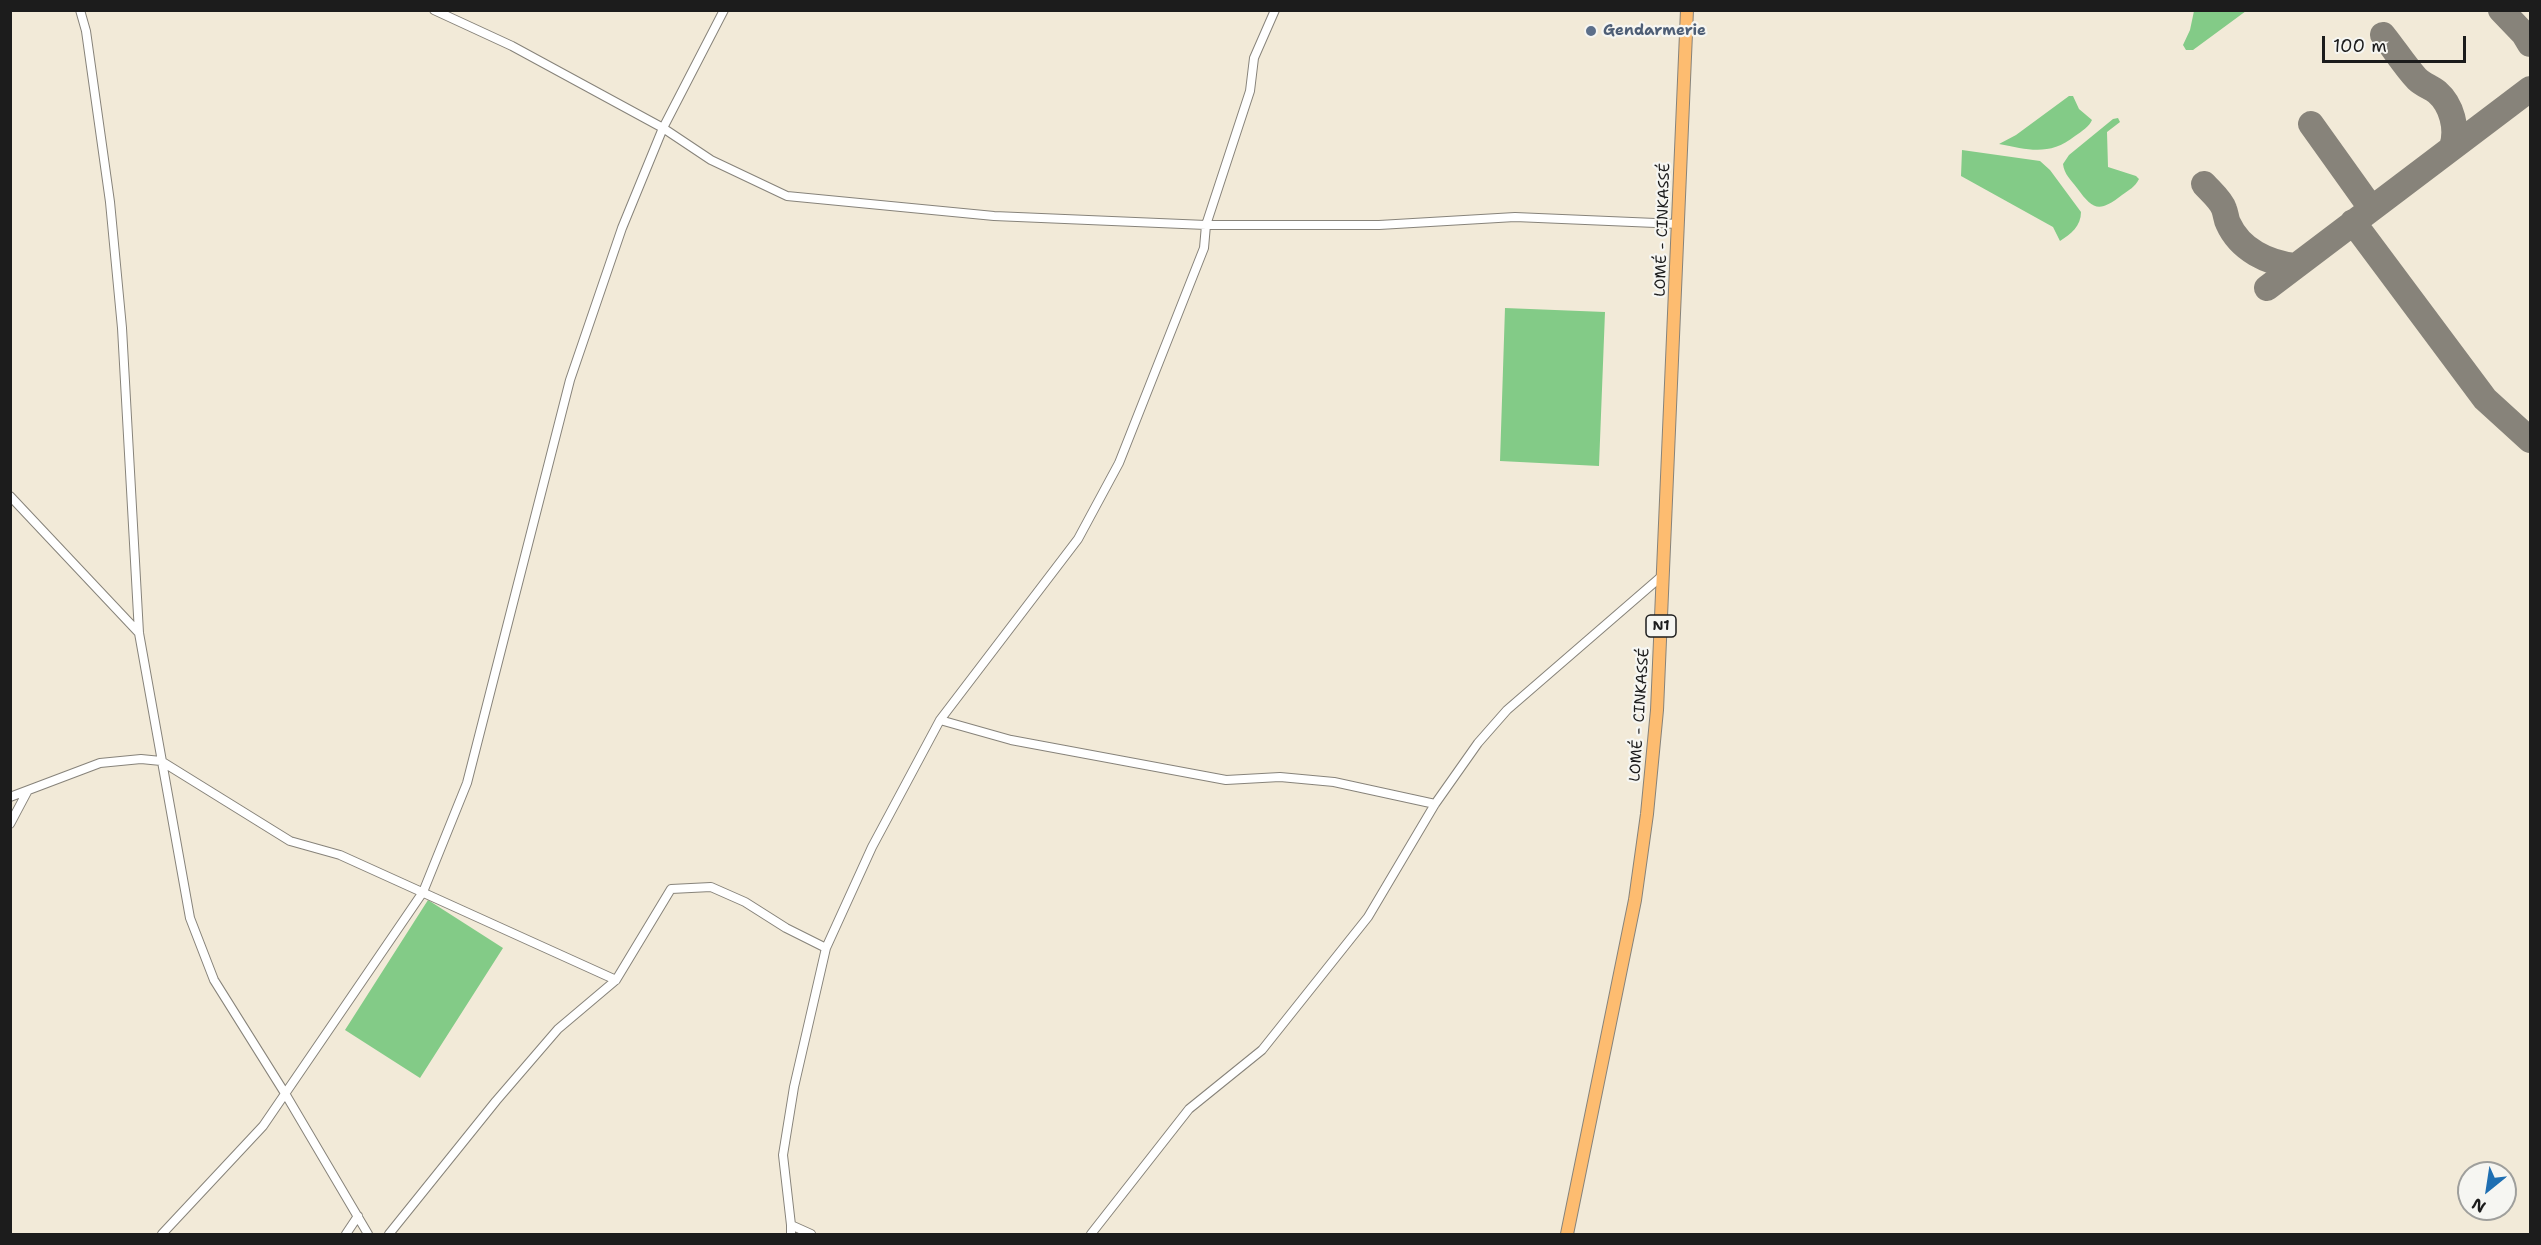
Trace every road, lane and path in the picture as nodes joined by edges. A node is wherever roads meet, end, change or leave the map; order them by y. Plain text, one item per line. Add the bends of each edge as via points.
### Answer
1 (80, 10) edge
2 (434, 10) edge
3 (724, 10) edge
4 (1275, 10) edge
5 (1688, 10) edge
6 (663, 128) junction
7 (1679, 224) junction
8 (1206, 225) junction
9 (10, 496) edge
10 (1664, 574) junction
11 (139, 633) junction
12 (940, 720) junction
13 (161, 761) junction
14 (27, 792) junction
15 (10, 797) edge
16 (1435, 804) junction
17 (10, 824) edge
18 (423, 892) junction
19 (826, 948) junction
20 (616, 980) junction
21 (286, 1095) junction
22 (358, 1216) junction
23 (791, 1224) junction
24 (162, 1234) edge
25 (346, 1234) edge
26 (369, 1234) edge
27 (390, 1234) edge
28 (791, 1234) edge
29 (811, 1234) edge
30 (1090, 1234) edge
31 (1567, 1234) edge

1 - 11 street via 108,191 122,328
2 - 6 street via 512,46
3 - 6 street
4 - 8 street via 1254,58 1250,91
5 - 7 highway, LOMÉ - CINKASSÉ / N1
6 - 8 street via 711,160 787,196 994,216
6 - 18 street via 622,228 570,380 467,783
7 - 8 street via 1515,217 1378,225
7 - 10 highway, LOMÉ - CINKASSÉ / N1
8 - 12 street via 1204,248 1119,463 1078,539
9 - 11 street
10 - 16 street via 1507,710
10 - 31 highway, LOMÉ - CINKASSÉ / N1 via 1657,710 1635,900
11 - 13 street
12 - 16 street via 1011,740 1226,780 1280,777 1334,782
12 - 19 street via 872,847
13 - 14 street via 100,763
13 - 18 street via 290,841 340,855
13 - 21 street via 190,918 214,980
14 - 15 street
14 - 17 street
16 - 30 street via 1368,917 1262,1050 1189,1109
18 - 20 street
18 - 21 street
19 - 20 street via 711,887 671,889
19 - 23 street via 794,1087 783,1155
20 - 27 street via 558,1029
21 - 22 street
21 - 24 street
22 - 25 street
22 - 26 street
23 - 28 street
23 - 29 street

